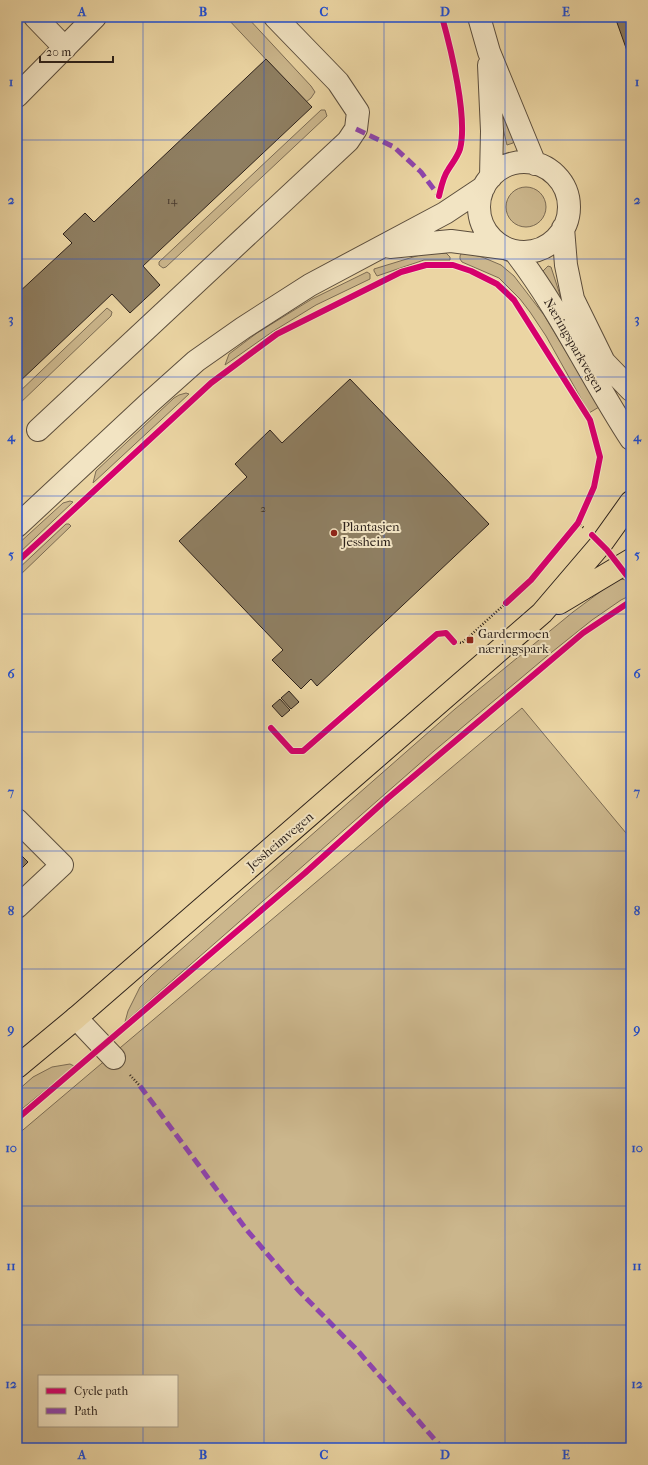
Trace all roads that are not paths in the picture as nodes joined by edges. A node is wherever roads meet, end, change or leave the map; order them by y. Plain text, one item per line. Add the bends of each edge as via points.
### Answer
1 (35, 17) edge
2 (95, 17) edge
3 (275, 17) edge
4 (479, 17) edge
5 (65, 48) junction
6 (489, 52) junction
7 (17, 96) edge
8 (534, 164) junction
9 (487, 182) junction
10 (563, 228) junction
11 (379, 248) junction
12 (510, 250) junction
13 (631, 390) edge
14 (38, 430) dead end
15 (631, 439) edge
16 (631, 502) edge
17 (17, 526) edge
18 (631, 560) edge
19 (542, 613) junction
20 (17, 820) edge
21 (17, 907) edge
22 (76, 1018) junction
23 (114, 1058) dead end
24 (17, 1067) edge

1 - 5 street
2 - 5 street
3 - 14 street via 338,82 358,112 356,129 348,141
4 - 6 street, Næringsparkvegen
5 - 7 street
6 - 8 street, Næringsparkvegen
6 - 9 street, Næringsparkvegen via 492,131
8 - 9 street, Næringsparkvegen via 511,164 500,169
8 - 10 street, Næringsparkvegen via 547,169 558,178 565,189 568,216
9 - 11 street via 445,213
9 - 12 street, Næringsparkvegen via 480,198 481,221 494,241
10 - 12 street, Næringsparkvegen via 555,240 543,248 530,252
10 - 13 street, Næringsparkvegen via 566,264 573,299 604,362
11 - 12 street via 451,241
11 - 17 street via 310,285 196,361
12 - 15 street, Næringsparkvegen via 533,275
16 - 19 main road, Jessheimvegen via 601,544
18 - 19 main road, Jessheimvegen
19 - 22 main road, Jessheimvegen
20 - 21 street via 62,865
22 - 23 street
22 - 24 main road, Jessheimvegen

